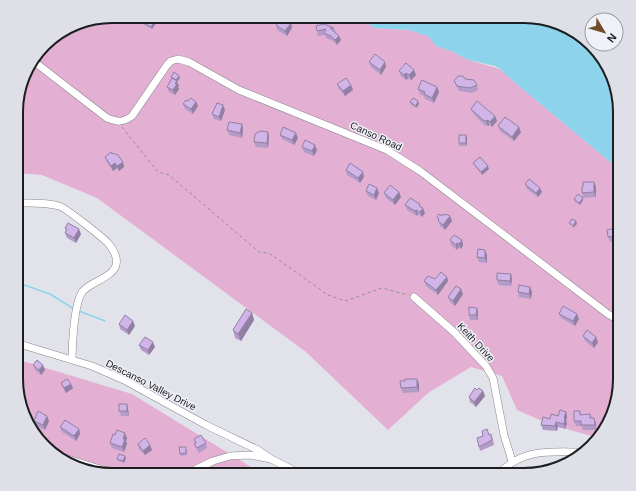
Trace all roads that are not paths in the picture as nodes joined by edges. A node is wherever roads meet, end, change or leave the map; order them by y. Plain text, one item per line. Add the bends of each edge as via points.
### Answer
1 (37, 64) edge
2 (23, 203) edge
3 (414, 297) road end
4 (613, 317) edge
5 (23, 345) edge
6 (72, 360) junction
7 (574, 452) edge
8 (271, 459) junction
9 (512, 461) junction
10 (198, 468) edge
11 (289, 468) edge
12 (505, 468) edge

1 - 4 street, Canso Road via 107,118 120,124 132,116 171,60 189,62 239,90 376,146 401,159
2 - 6 street via 60,206 107,242 114,252 116,265 113,271 86,288 80,298
3 - 9 street, Keith Drive via 454,332 486,366 493,378
5 - 6 street, Descanso Valley Drive
6 - 8 street, Descanso Valley Drive via 124,380
7 - 9 street via 532,454
8 - 10 street via 250,455 230,456
8 - 11 street
9 - 12 street

